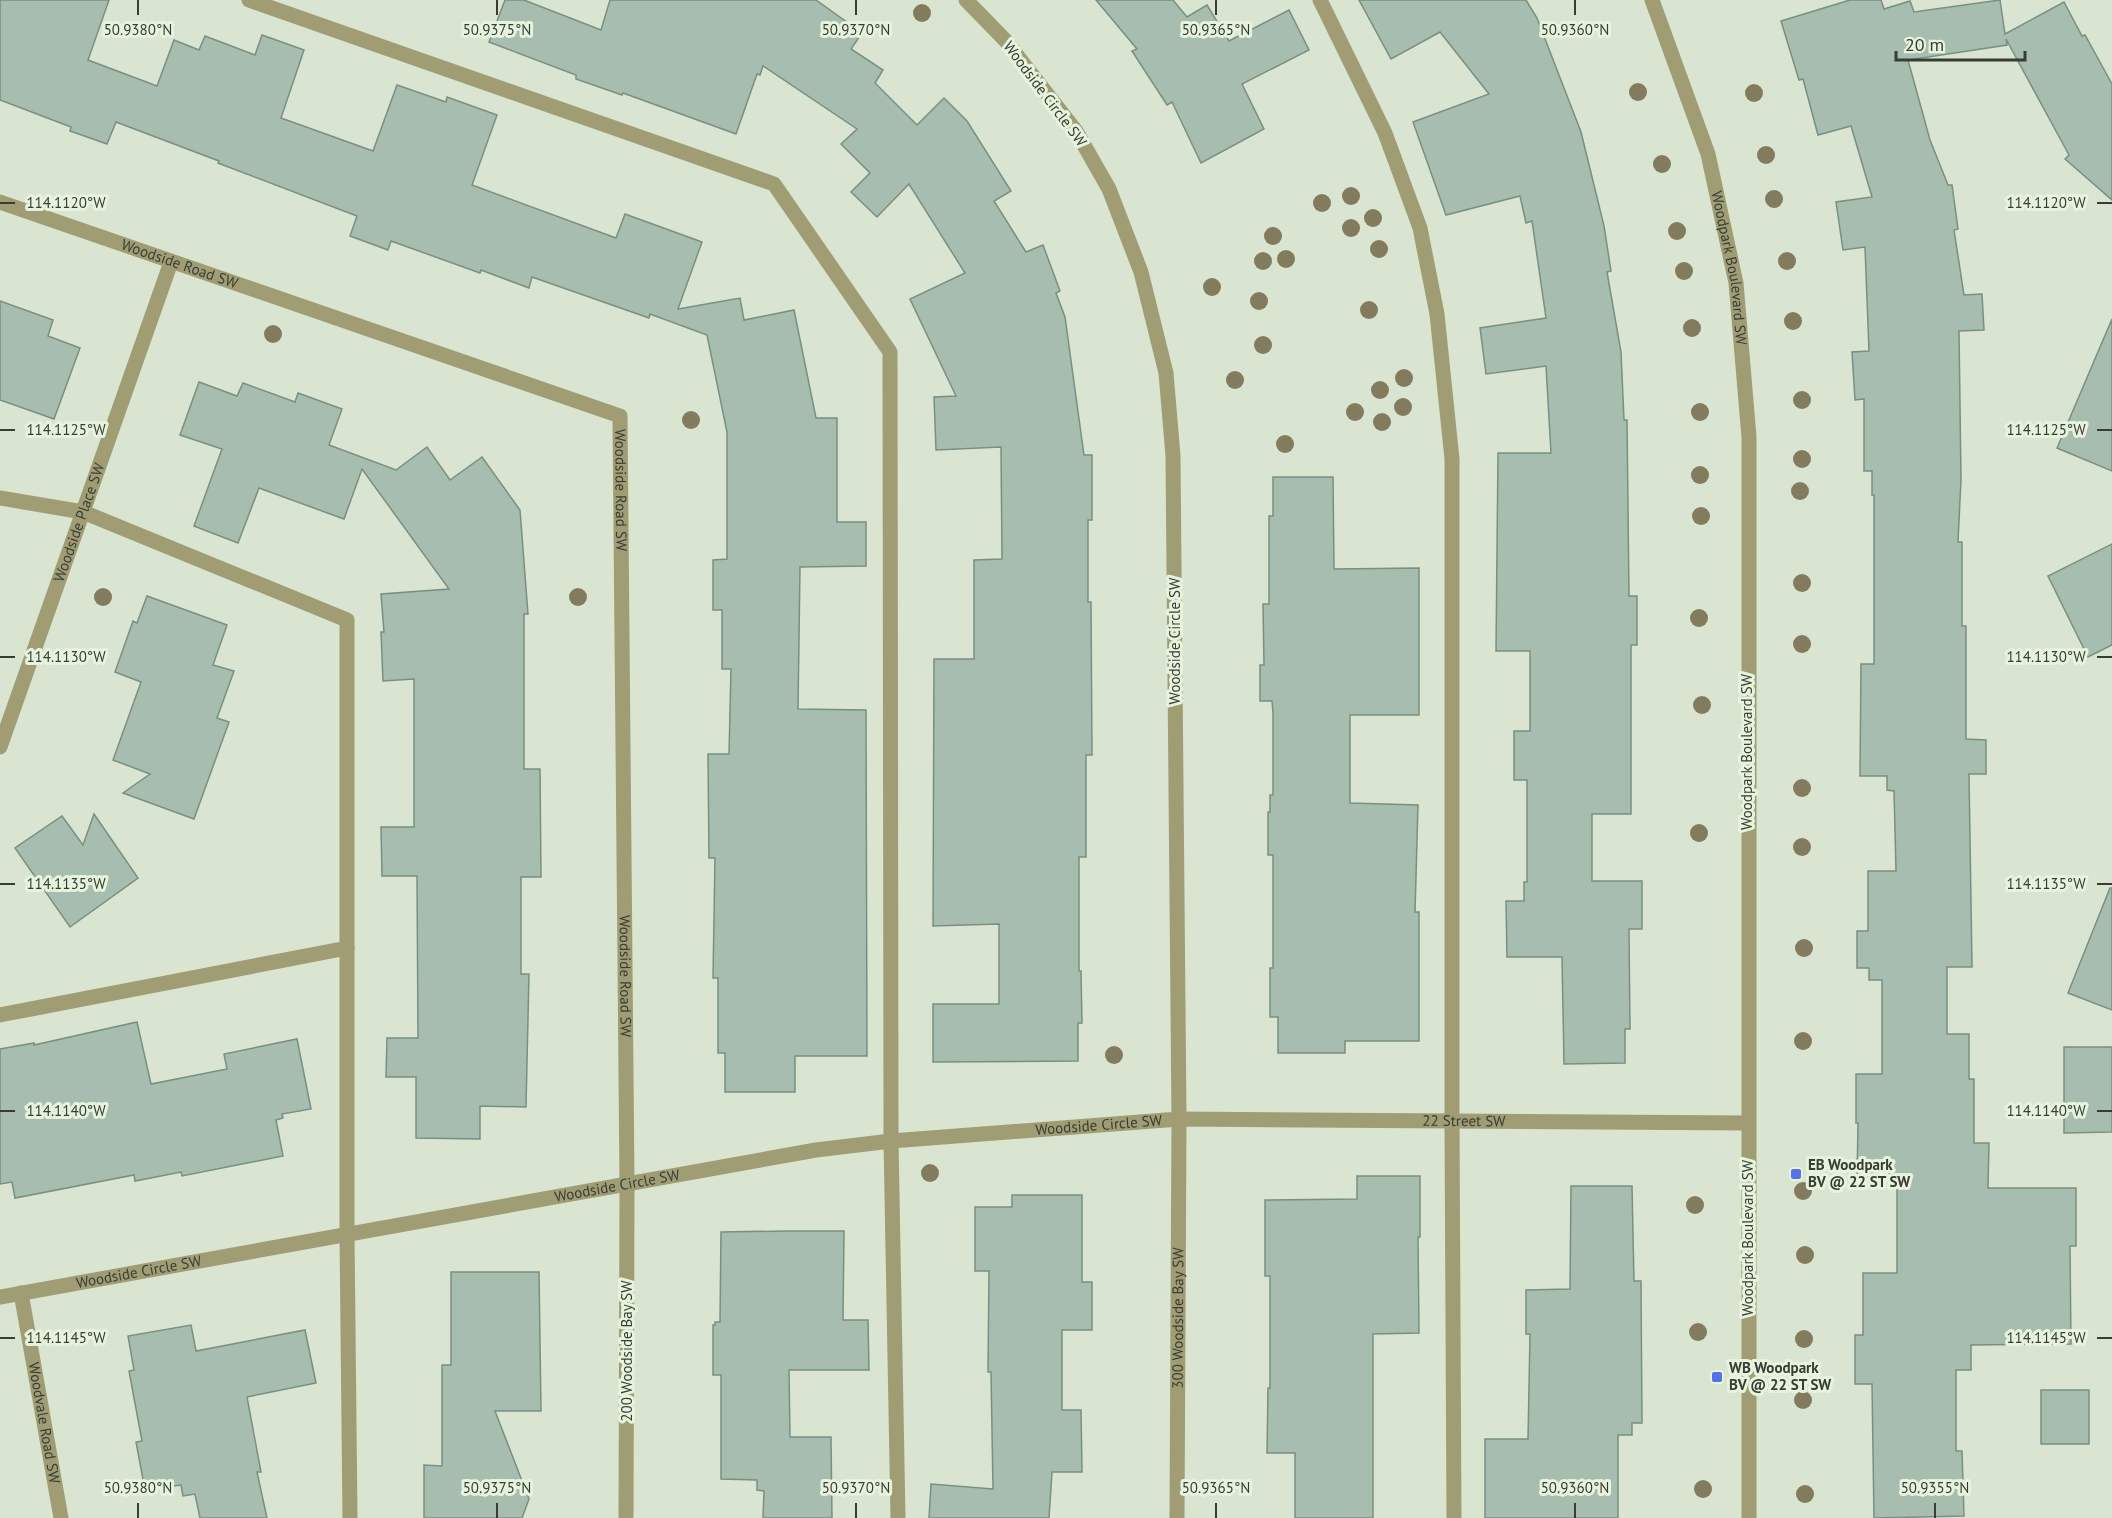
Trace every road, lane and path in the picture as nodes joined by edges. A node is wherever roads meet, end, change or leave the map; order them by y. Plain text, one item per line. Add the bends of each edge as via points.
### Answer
1 (249, 0) edge
2 (966, 0) edge
3 (1320, 0) edge
4 (1652, 0) edge
5 (0, 202) edge
6 (171, 262) junction
7 (0, 498) edge
8 (83, 512) junction
9 (0, 747) edge
10 (347, 948) junction
11 (0, 1015) edge
12 (1179, 1119) junction
13 (1452, 1122) junction
14 (1748, 1123) junction
15 (891, 1141) junction
16 (627, 1184) junction
17 (348, 1233) junction
18 (21, 1293) junction
19 (0, 1297) edge
20 (61, 1518) edge
21 (350, 1518) edge
22 (626, 1518) edge
23 (898, 1518) edge
24 (1177, 1518) edge
25 (1454, 1518) edge
26 (1749, 1518) edge

1 - 15 street via 774,184 890,352
2 - 12 street, Woodside Circle SW via 1005,40 1076,131 1109,189 1141,272 1166,373 1173,456
3 - 13 street via 1385,133 1404,183 1420,228 1437,314 1452,459
4 - 14 street, Woodpark Boulevard SW via 1708,154 1736,284 1743,353 1749,437
5 - 6 street, Woodside Road SW
6 - 8 street, Woodside Place SW
6 - 16 street, Woodside Road SW via 620,416
7 - 8 street
8 - 9 street, Woodside Place SW
8 - 10 street via 348,620
10 - 11 street
10 - 17 street
12 - 13 street, 22 Street SW
12 - 15 street, Woodside Circle SW
12 - 24 street, 300 Woodside Bay SW
13 - 14 street, 22 Street SW
13 - 25 street
14 - 26 street, Woodpark Boulevard SW
15 - 16 street, Woodside Circle SW via 816,1150
15 - 23 street
16 - 17 street, Woodside Circle SW
16 - 22 street, 200 Woodside Bay SW
17 - 18 street, Woodside Circle SW
17 - 21 street
18 - 19 street, Woodside Circle SW
18 - 20 street, Woodvale Road SW

